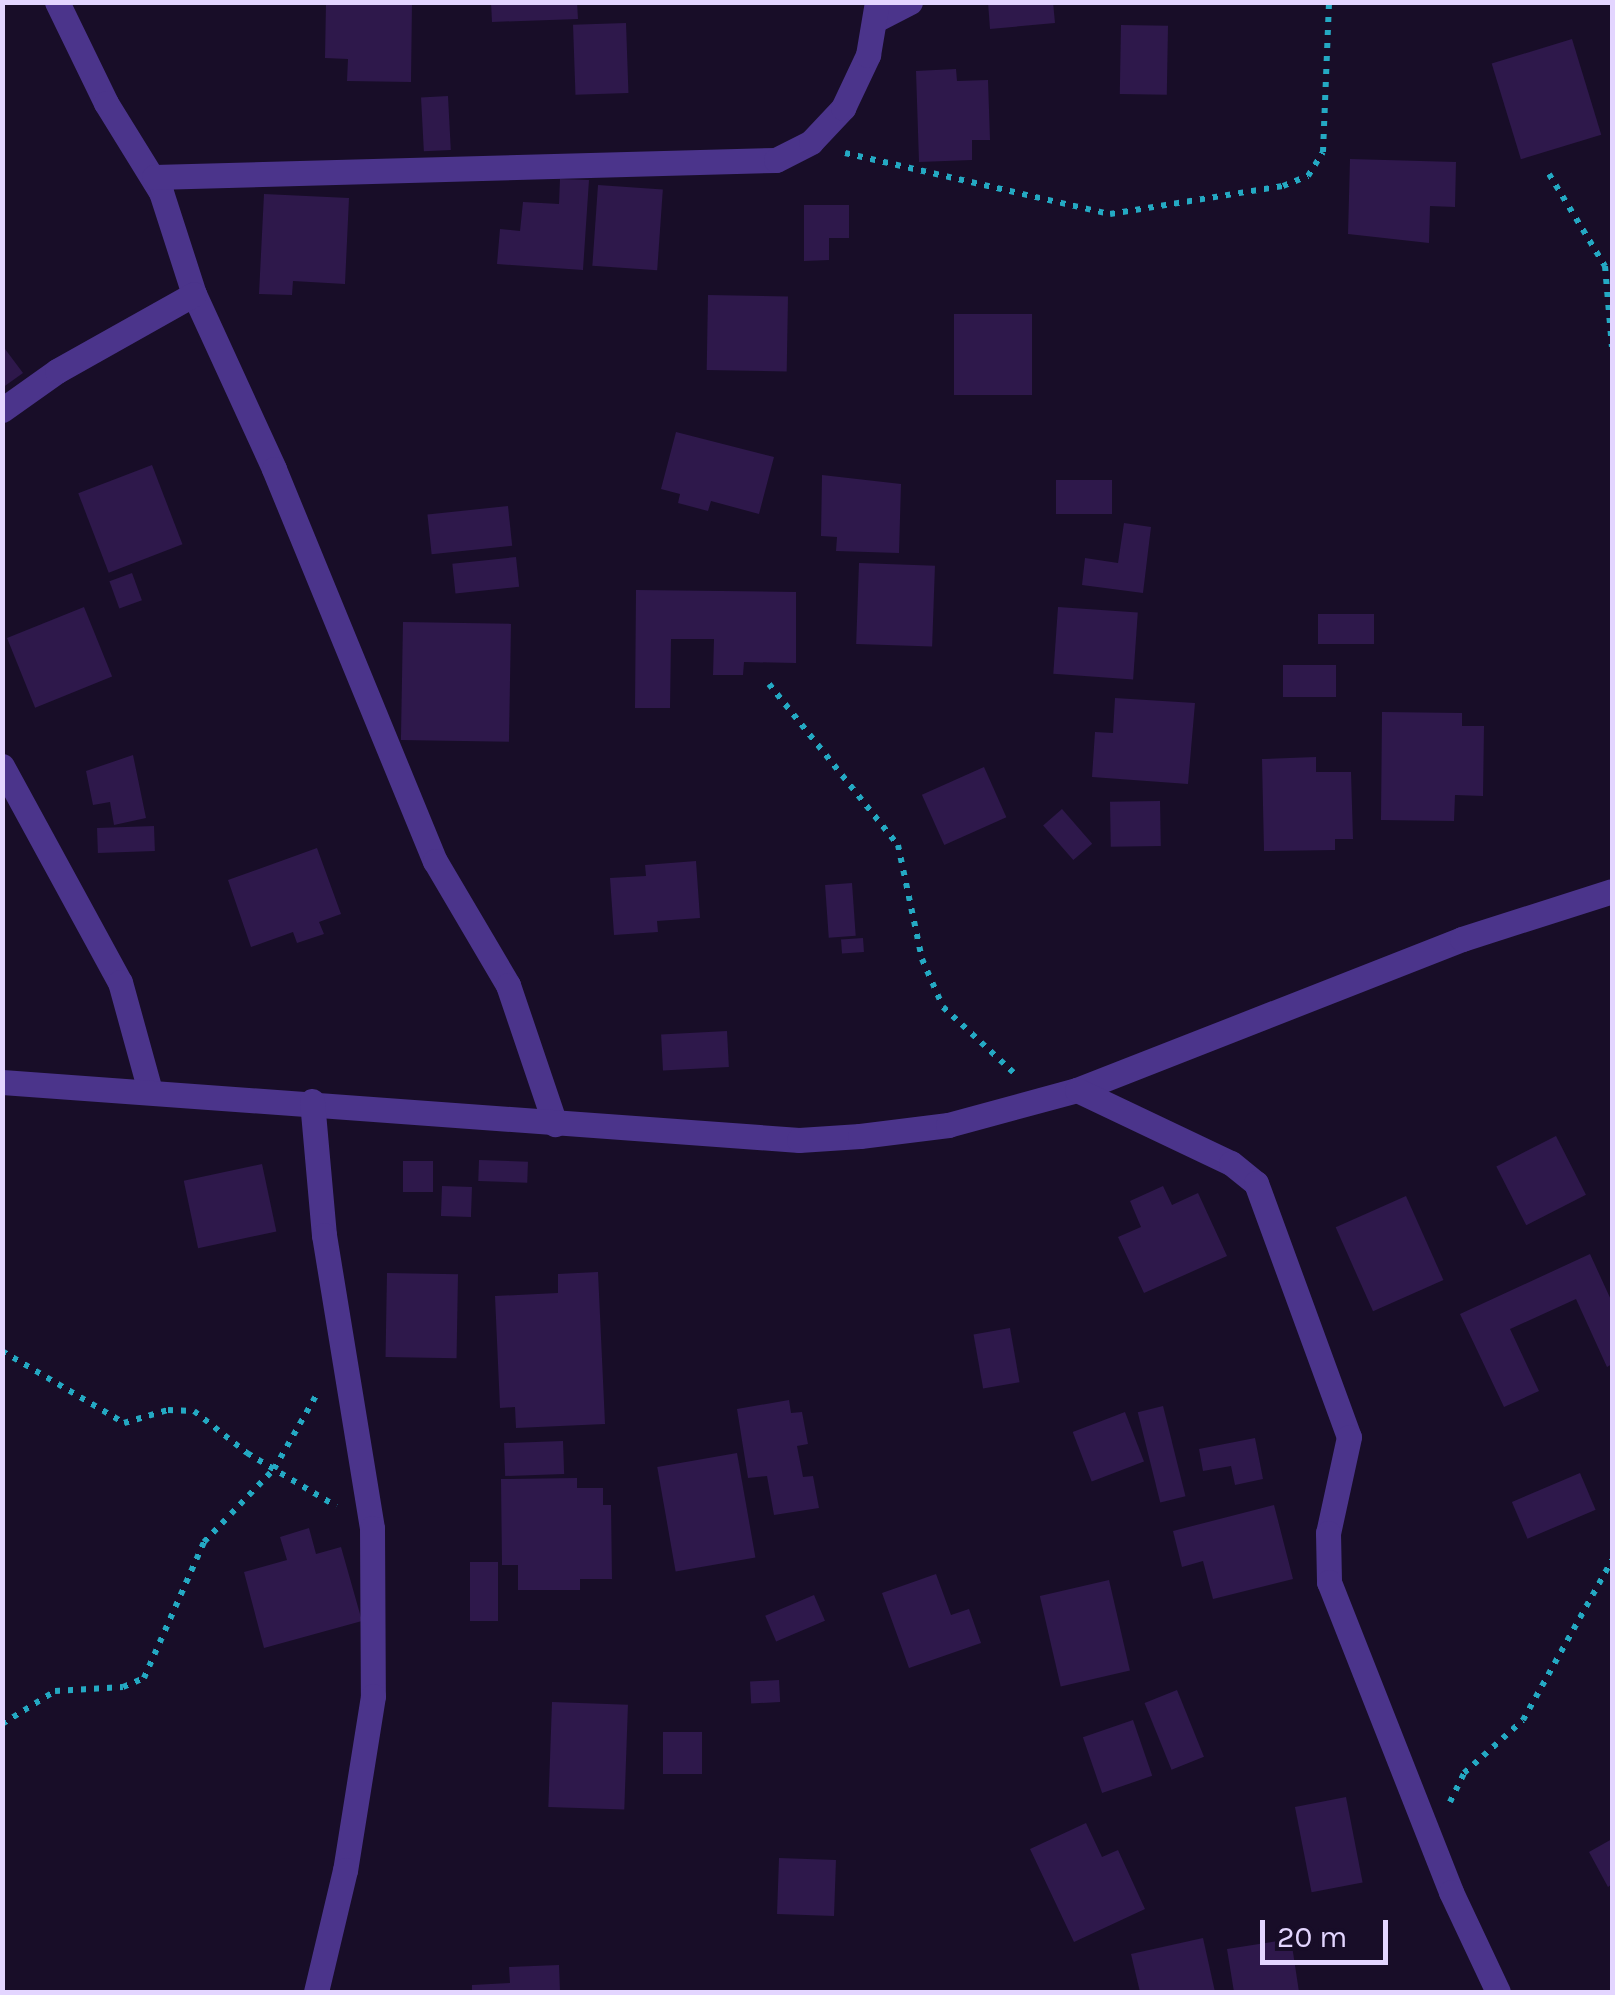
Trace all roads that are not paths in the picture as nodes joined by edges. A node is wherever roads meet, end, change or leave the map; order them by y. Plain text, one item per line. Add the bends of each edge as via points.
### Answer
1 (56, 2) edge
2 (910, 2) edge
3 (877, 11) edge
4 (154, 176) junction
5 (194, 294) junction
6 (2, 410) edge
7 (2, 766) edge
8 (1612, 891) edge
9 (2, 1082) edge
10 (1078, 1090) junction
11 (150, 1091) junction
12 (312, 1101) junction
13 (555, 1124) junction
14 (316, 1992) edge
15 (1498, 1992) edge

1 - 4 street via 106,103
2 - 3 street
3 - 4 street via 843,108 811,142 776,160
4 - 5 street
5 - 6 street
5 - 13 street via 274,469 435,860 498,960
7 - 11 street via 120,982
8 - 10 street via 1462,939
9 - 11 street
10 - 13 street via 948,1125 798,1140
10 - 15 street via 1231,1163 1256,1184 1346,1417 1348,1458 1328,1532 1329,1582
11 - 12 street
12 - 13 street
12 - 14 street via 372,1528 373,1696 345,1870

